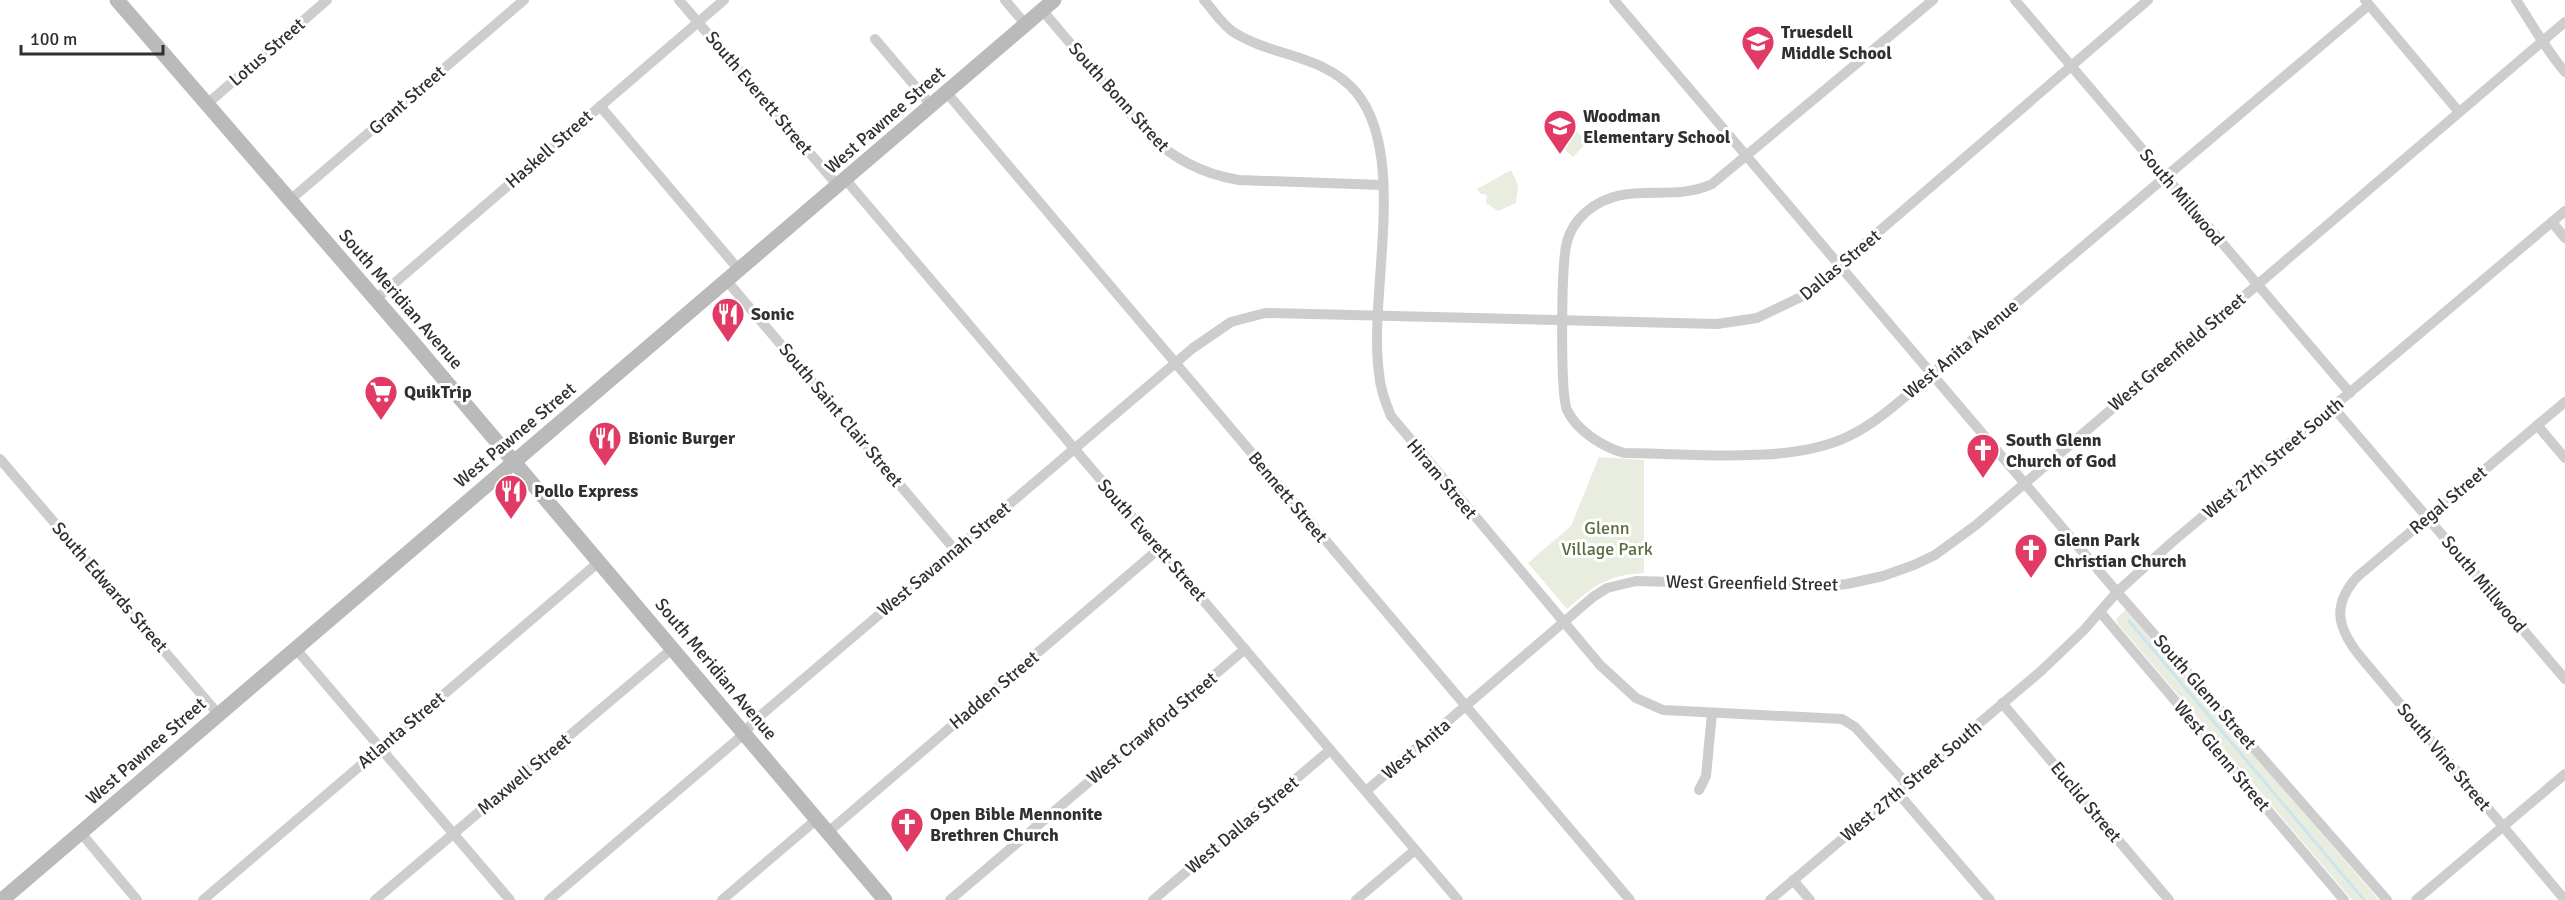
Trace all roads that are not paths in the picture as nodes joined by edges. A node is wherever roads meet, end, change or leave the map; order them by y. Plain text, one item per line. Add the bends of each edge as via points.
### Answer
1 (327, 0) edge
2 (524, 0) edge
3 (680, 0) edge
4 (724, 0) edge
5 (1005, 0) edge
6 (1054, 0) edge
7 (1204, 0) edge
8 (1614, 0) edge
9 (1932, 0) edge
10 (2014, 0) edge
11 (2148, 0) edge
12 (2516, 0) edge
13 (121, 2) edge
14 (2367, 2) edge
15 (1042, 10) junction
16 (698, 22) junction
17 (2565, 22) edge
18 (1026, 25) junction
19 (875, 39) dead end
20 (2543, 40) junction
21 (2070, 66) junction
22 (2565, 72) edge
23 (947, 93) junction
24 (207, 104) junction
25 (600, 106) junction
26 (932, 106) junction
27 (2459, 112) junction
28 (1748, 156) junction
29 (2165, 177) junction
30 (842, 183) junction
31 (1382, 185) junction
32 (290, 200) junction
33 (2565, 211) edge
34 (2552, 222) junction
35 (2565, 238) edge
36 (1840, 266) junction
37 (733, 276) junction
38 (2256, 285) junction
39 (376, 299) junction
40 (1378, 315) junction
41 (1563, 319) junction
42 (1175, 363) junction
43 (1932, 374) junction
44 (2350, 393) junction
45 (2565, 402) edge
46 (2333, 407) junction
47 (2537, 425) junction
48 (1074, 449) junction
49 (2565, 458) edge
50 (0, 459) edge
51 (515, 461) junction
52 (2025, 483) junction
53 (2427, 518) junction
54 (1160, 548) junction
55 (955, 550) junction
56 (600, 561) junction
57 (2117, 592) junction
58 (2341, 606) joint
59 (2100, 612) junction
60 (1565, 624) junction
61 (673, 648) junction
62 (296, 649) junction
63 (1245, 649) junction
64 (2565, 680) edge
65 (2002, 703) junction
66 (1466, 707) junction
67 (1712, 713) junction
68 (219, 715) junction
69 (744, 734) junction
70 (380, 748) junction
71 (1330, 750) junction
72 (2565, 774) edge
73 (1907, 784) junction
74 (1699, 790) dead end
75 (1366, 791) junction
76 (1898, 792) junction
77 (817, 819) junction
78 (2503, 826) junction
79 (828, 832) junction
80 (81, 833) junction
81 (454, 834) junction
82 (1415, 850) junction
83 (1793, 880) junction
84 (2, 900) edge
85 (137, 900) edge
86 (203, 900) edge
87 (375, 900) edge
88 (510, 900) edge
89 (549, 900) edge
90 (722, 900) edge
91 (885, 900) edge
92 (950, 900) edge
93 (1153, 900) edge
94 (1356, 900) edge
95 (1458, 900) edge
96 (1630, 900) edge
97 (1770, 900) edge
98 (1810, 900) edge
99 (1990, 900) edge
100 (2169, 900) edge
101 (2344, 900) edge
102 (2388, 900) edge
103 (2416, 900) edge
104 (2565, 900) edge

1 - 24 street, Lotus Street
2 - 32 street, Grant Street
3 - 16 street, South Everett Street
4 - 16 street, Haskell Street
5 - 18 street
6 - 15 main road, West Pawnee Street
7 - 31 street, Hiram Street via 1234,33 1329,70 1356,92 1379,138
8 - 28 street
9 - 28 street
10 - 21 street, South Millwood
11 - 21 street, Dallas Street
12 - 20 street
13 - 24 main road, South Meridian Avenue
14 - 27 street
14 - 29 street, West Anita Avenue
15 - 18 main road, West Pawnee Street
15 - 31 street, South Bonn Street via 1152,139 1187,164 1239,180
16 - 25 street, Haskell Street
16 - 30 street, South Everett Street
17 - 20 street, West Greenfield Street
18 - 23 main road, West Pawnee Street
19 - 26 street
20 - 22 street via 2546,50
20 - 27 street, West Greenfield Street
21 - 29 street, South Millwood
21 - 36 street, Dallas Street
23 - 26 main road, West Pawnee Street
23 - 42 street, Bennett Street
24 - 32 main road, South Meridian Avenue
25 - 37 street, South Saint Clair Street
25 - 39 street, Haskell Street
26 - 30 main road, West Pawnee Street
27 - 38 street, West Greenfield Street
28 - 36 street
28 - 41 street via 1702,188 1619,193 1584,214 1571,230 1564,252
29 - 38 street, South Millwood
29 - 43 street, West Anita Avenue
30 - 37 main road, West Pawnee Street
30 - 48 street, South Everett Street
31 - 40 street, Hiram Street
32 - 39 main road, South Meridian Avenue
33 - 34 street, West 27th Street South
34 - 35 street
34 - 44 street, West 27th Street South
36 - 41 street, Dallas Street via 1793,303 1743,322
36 - 43 street, South Glenn Street
37 - 51 main road, West Pawnee Street
37 - 55 street, South Saint Clair Street
38 - 44 street, South Millwood
38 - 52 street, West Greenfield Street
39 - 51 main road, South Meridian Avenue
40 - 41 street, Dallas Street
40 - 42 street, West Savannah Street via 1255,315 1210,334
40 - 60 street, Hiram Street via 1378,373 1391,416
41 - 43 street, West Anita Avenue via 1567,410 1598,442 1624,453 1774,454 1815,448 1850,436 1873,422
42 - 48 street, West Savannah Street
42 - 66 street, Bennett Street
43 - 52 street, South Glenn Street
44 - 46 street, West 27th Street South
45 - 47 street, Regal Street
46 - 53 street, South Millwood
46 - 57 street, West 27th Street South
47 - 49 street
47 - 53 street, Regal Street
48 - 54 street, South Everett Street
48 - 55 street, West Savannah Street
50 - 68 street, South Edwards Street
51 - 56 main road, South Meridian Avenue
51 - 62 main road, West Pawnee Street
52 - 57 street, South Glenn Street
52 - 60 street, West Greenfield Street via 1935,555 1882,576 1831,586 1636,581 1607,588
53 - 58 street, Regal Street via 2357,577 2345,592
53 - 64 street, South Millwood
54 - 63 street, South Everett Street
54 - 79 street, Hadden Street
55 - 69 street, West Savannah Street via 754,721
56 - 61 main road, South Meridian Avenue
56 - 70 street, Atlanta Street
57 - 59 street, West 27th Street South
57 - 102 street, South Glenn Street
58 - 78 street, South Vine Street via 2346,639
59 - 65 street, West 27th Street South
59 - 101 street, West Glenn Street
60 - 66 street, West Greenfield Street
60 - 67 street, Hiram Street via 1600,665 1636,698 1663,710
61 - 69 main road, South Meridian Avenue
61 - 81 street, Maxwell Street
62 - 68 main road, West Pawnee Street
62 - 70 street
63 - 71 street, South Everett Street
63 - 92 street, West Crawford Street
65 - 73 street, West 27th Street South
65 - 100 street, Euclid Street
66 - 75 street, West Anita
66 - 96 street, Bennett Street
67 - 73 street, Hiram Street via 1842,719 1855,727
67 - 74 street via 1706,776
68 - 80 main road, West Pawnee Street
69 - 77 main road, South Meridian Avenue
69 - 89 street, West Savannah Street
70 - 81 street
70 - 86 street, Atlanta Street
71 - 75 street, South Everett Street
71 - 93 street, West Dallas Street
72 - 78 street
73 - 76 street, West 27th Street South
75 - 82 street, South Everett Street
76 - 83 street, West 27th Street South
76 - 99 street
77 - 79 main road, South Meridian Avenue
77 - 90 street
78 - 103 street
78 - 104 street, South Vine Street
79 - 91 main road, South Meridian Avenue
80 - 84 main road, West Pawnee Street
80 - 85 street
81 - 87 street, Maxwell Street
81 - 88 street
82 - 94 street
82 - 95 street, South Everett Street
83 - 97 street, West 27th Street South
83 - 98 street

